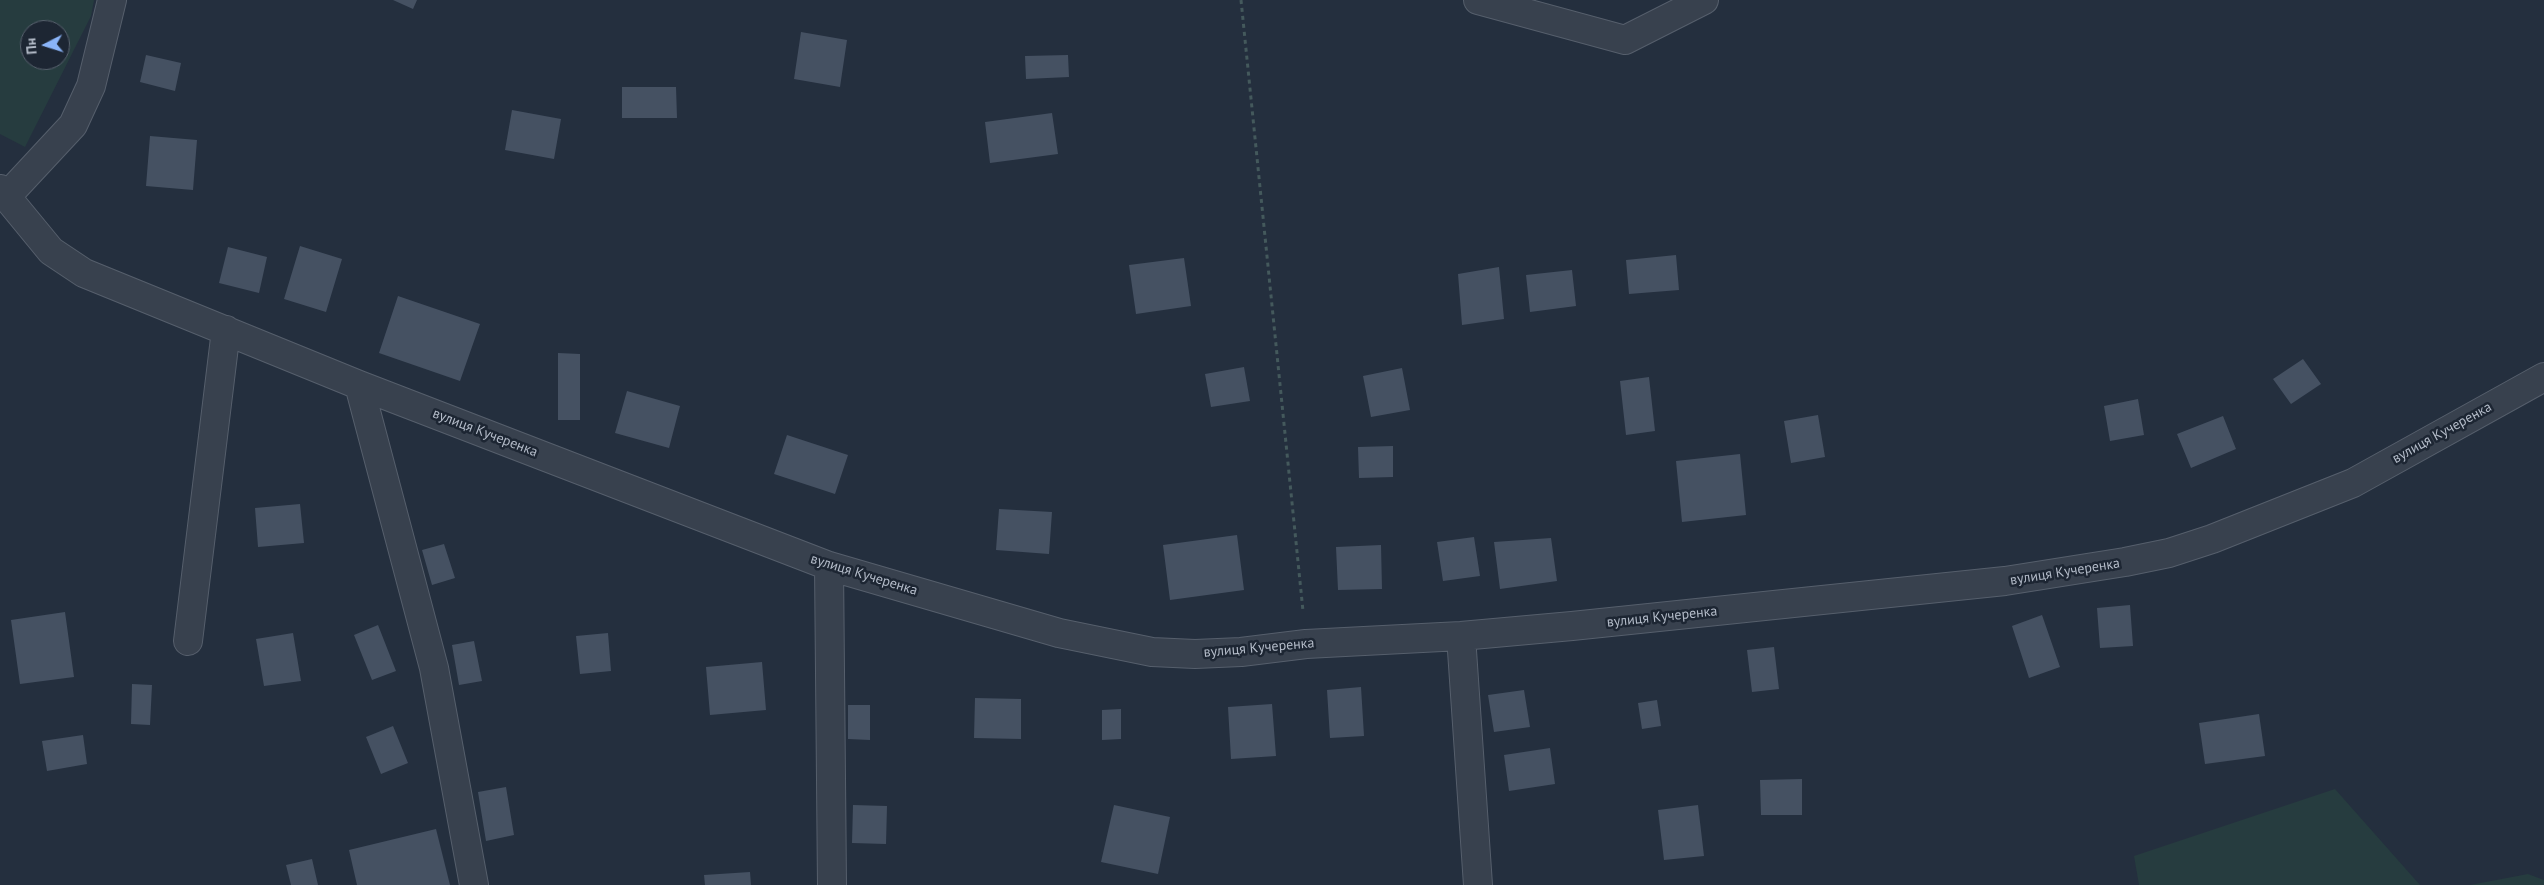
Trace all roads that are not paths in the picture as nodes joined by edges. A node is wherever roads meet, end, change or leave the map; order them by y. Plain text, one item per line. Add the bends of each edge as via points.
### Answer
1 (112, 0) edge
2 (1478, 0) edge
3 (1704, 0) edge
4 (3, 193) edge
5 (226, 330) junction
6 (2544, 377) edge
7 (359, 385) junction
8 (829, 566) junction
9 (1461, 636) junction
10 (188, 641) dead end
11 (474, 885) edge
12 (832, 885) edge
13 (1478, 885) edge

1 - 4 street via 91,86 73,125
2 - 3 street via 1625,40
4 - 5 street, вулиця Кучеренка via 51,251 84,272
5 - 7 street, вулиця Кучеренка
5 - 10 street
6 - 9 street, вулиця Кучеренка via 2353,483 2169,552 2005,581
7 - 8 street, вулиця Кучеренка
7 - 11 street via 434,668
8 - 9 street, вулиця Кучеренка via 1059,633 1152,652 1241,652 1306,644
8 - 12 street
9 - 13 street

